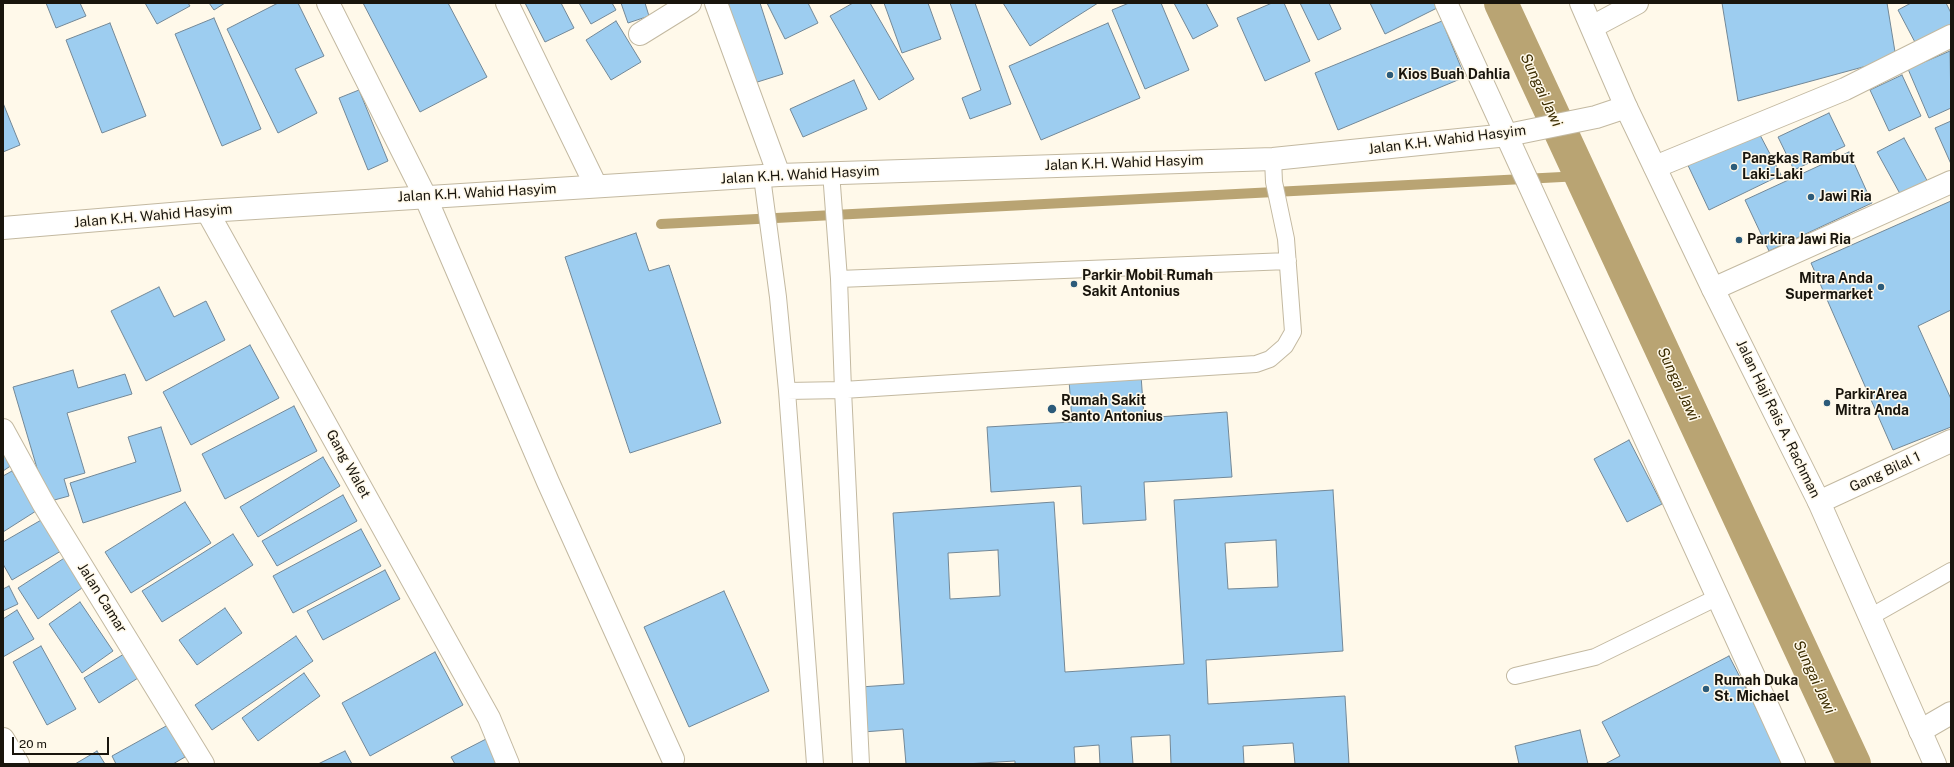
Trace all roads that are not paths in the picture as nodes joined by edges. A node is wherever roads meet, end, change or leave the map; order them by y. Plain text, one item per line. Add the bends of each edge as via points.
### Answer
1 (328, 3) edge
2 (507, 3) edge
3 (690, 3) edge
4 (716, 3) edge
5 (1446, 3) edge
6 (1581, 3) edge
7 (1637, 3) edge
8 (1592, 27) junction
9 (640, 34) dead end
10 (1951, 36) edge
11 (1626, 107) junction
12 (1516, 133) junction
13 (1273, 159) junction
14 (1655, 167) junction
15 (831, 180) junction
16 (768, 182) junction
17 (1951, 182) edge
18 (596, 186) junction
19 (425, 196) junction
20 (207, 211) junction
21 (3, 228) edge
22 (1288, 261) junction
23 (840, 279) junction
24 (1713, 288) junction
25 (843, 390) junction
26 (787, 391) junction
27 (3, 430) edge
28 (1951, 441) edge
29 (1819, 502) junction
30 (1951, 571) edge
31 (1718, 597) junction
32 (1870, 617) junction
33 (1515, 676) dead end
34 (1951, 713) edge
35 (1920, 731) junction
36 (3, 739) edge
37 (673, 759) dead end
38 (18, 764) edge
39 (203, 764) edge
40 (508, 764) edge
41 (815, 764) edge
42 (861, 764) edge
43 (1794, 764) edge
44 (1935, 764) edge

1 - 19 street
2 - 18 street
3 - 9 street
4 - 16 street
5 - 12 street
6 - 8 street, Jalan Haji Rais A. Rachman
7 - 8 street
8 - 11 street, Jalan Haji Rais A. Rachman
10 - 14 street via 1845,89
11 - 12 street, Jalan K.H. Wahid Hasyim via 1596,117
11 - 14 street, Jalan Haji Rais A. Rachman
12 - 13 street, Jalan K.H. Wahid Hasyim
12 - 31 street via 1520,165 1533,195
13 - 15 street, Jalan K.H. Wahid Hasyim
13 - 22 lane via 1274,182
14 - 24 street, Jalan Haji Rais A. Rachman
15 - 16 street, Jalan K.H. Wahid Hasyim
15 - 23 lane
16 - 18 street, Jalan K.H. Wahid Hasyim
16 - 26 lane via 770,246 778,297
17 - 24 street
18 - 19 street, Jalan K.H. Wahid Hasyim
19 - 20 street, Jalan K.H. Wahid Hasyim
19 - 37 street via 548,482
20 - 21 street, Jalan K.H. Wahid Hasyim
20 - 40 street, Gang Walet via 489,718
22 - 23 lane
22 - 25 lane via 1293,332 1285,346 1270,359 1256,364
23 - 25 lane
24 - 29 street, Jalan Haji Rais A. Rachman
25 - 26 lane
25 - 42 lane
26 - 41 lane
27 - 39 street, Jalan Camar via 44,503
28 - 29 street, Gang Bilal 1
29 - 32 street, Jalan Haji Rais A. Rachman
30 - 32 lane
31 - 33 lane via 1595,657
31 - 43 street
32 - 35 street, Jalan Haji Rais A. Rachman
34 - 35 street
35 - 44 street, Jalan Haji Rais A. Rachman
36 - 38 street

